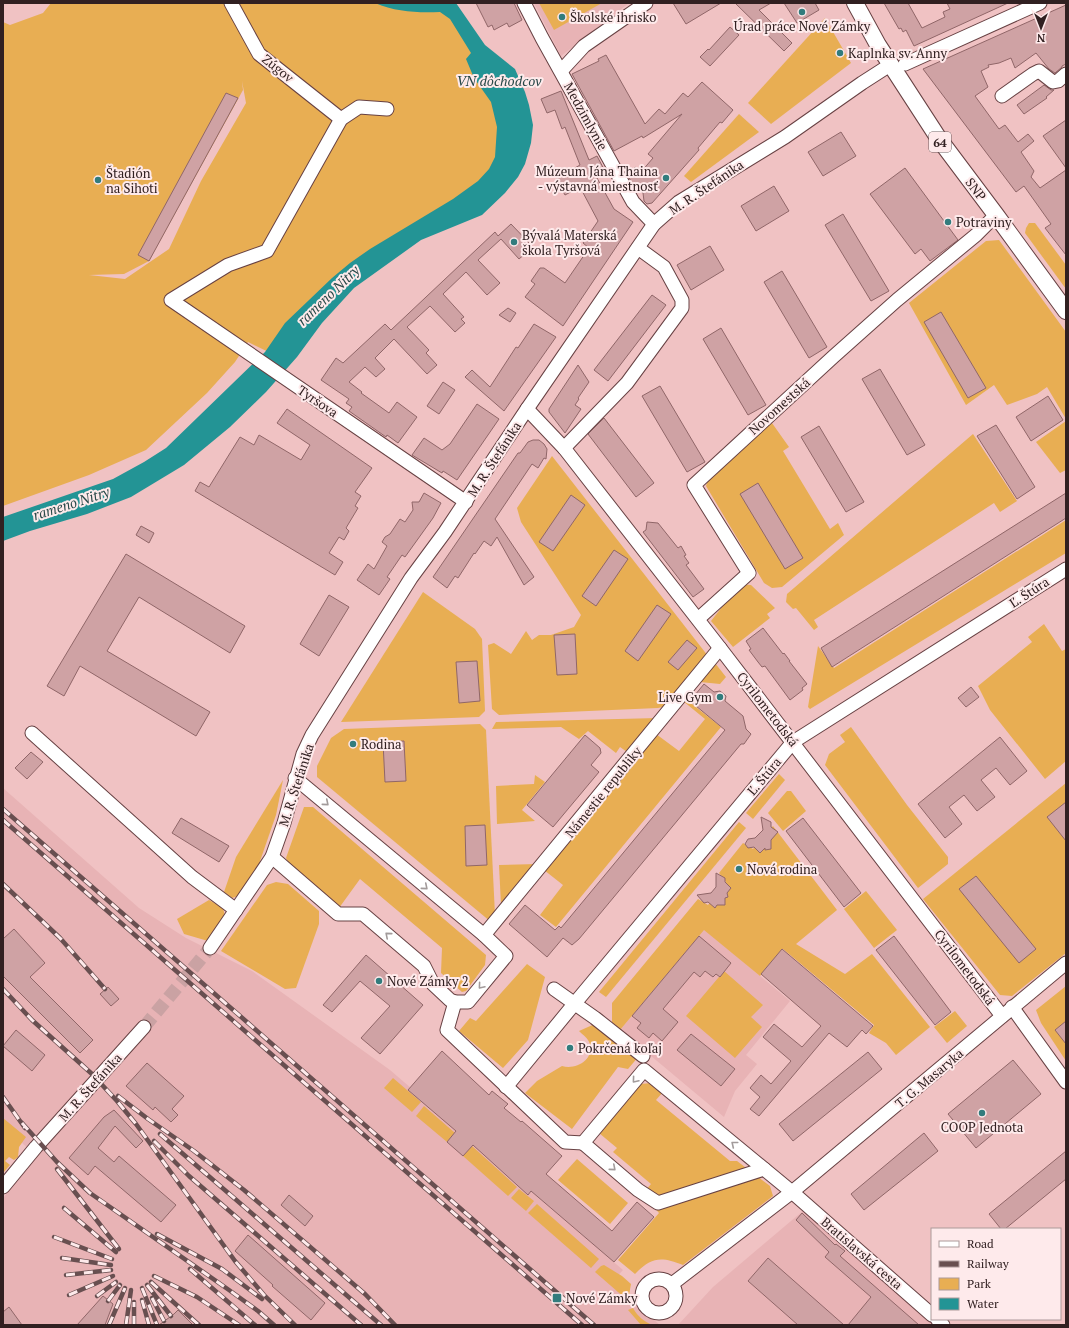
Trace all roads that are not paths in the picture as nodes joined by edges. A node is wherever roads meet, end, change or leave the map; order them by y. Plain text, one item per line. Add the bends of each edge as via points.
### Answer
1 (231, 3) edge
2 (524, 3) edge
3 (646, 3) edge
4 (855, 3) edge
5 (1040, 3) edge
6 (898, 64) junction
7 (561, 72) junction
8 (1066, 74) edge
9 (1002, 96) dead end
10 (386, 109) dead end
11 (341, 119) junction
12 (996, 215) junction
13 (654, 224) junction
14 (638, 248) junction
15 (1066, 311) edge
16 (527, 409) junction
17 (564, 448) junction
18 (466, 502) junction
19 (1066, 569) edge
20 (698, 619) junction
21 (720, 648) junction
22 (32, 733) dead end
23 (793, 742) junction
24 (296, 778) junction
25 (272, 857) junction
26 (236, 910) junction
27 (484, 935) junction
28 (210, 948) tunnel mouth
29 (1066, 963) edge
30 (554, 989) dead end
31 (455, 1002) junction
32 (574, 1003) junction
33 (1007, 1011) junction
34 (144, 1027) tunnel mouth
35 (643, 1056) dead end
36 (1066, 1082) edge
37 (506, 1087) junction
38 (583, 1143) junction
39 (764, 1169) junction
40 (3, 1187) edge
41 (792, 1192) junction
42 (672, 1284) dead end
43 (931, 1314) edge

1 - 11 street, Zúgov via 259,54
2 - 7 street, Medzimlynie
3 - 7 street via 584,46
4 - 6 main road, 64
5 - 6 street, M. R. Štefánika
6 - 12 main road, SNP / 64 via 939,140
6 - 13 street, M. R. Štefánika via 862,83 785,137 679,202
7 - 13 street, Medzimlynie via 632,202
8 - 9 street via 1053,82 1039,71
10 - 11 street via 359,107
11 - 18 street, Tyršova via 266,251 228,265 171,300
12 - 15 main road, SNP / 64
12 - 20 street, Novomestská via 976,235 892,305 694,485 749,573
13 - 14 street, M. R. Štefánika
14 - 16 street, M. R. Štefánika
14 - 17 street via 664,267 682,300 682,308 627,383
16 - 17 street, Cyrilometodská
16 - 18 street, M. R. Štefánika
17 - 20 street, Cyrilometodská
18 - 24 street, M. R. Štefánika via 411,578 312,735
19 - 23 street, Ľ. Štúra
20 - 21 street, Cyrilometodská
21 - 23 street, Cyrilometodská
21 - 27 street, Námestie republiky
22 - 26 street via 190,878
23 - 32 street, Ľ. Štúra
23 - 33 street, Cyrilometodská
24 - 25 street, M. R. Štefánika
24 -> 27 street
25 - 26 street, M. R. Štefánika
31 -> 25 street via 433,984 424,966 363,914 338,914
26 - 28 street, M. R. Štefánika
27 -> 31 street via 506,956 468,1002
29 - 33 street, T. G. Masaryka
30 - 32 street
31 - 37 street via 447,1030
32 - 35 street
32 - 37 street
33 - 36 street, Cyrilometodská
33 - 41 street, T. G. Masaryka
34 - 40 street, M. R. Štefánika
37 - 38 street via 564,1142
38 -> 39 street via 658,1204
39 -> 38 street, Bratislavská cesta via 644,1070
39 - 41 street, Bratislavská cesta
41 - 42 street, T. G. Masaryka
41 - 43 street, Bratislavská cesta

